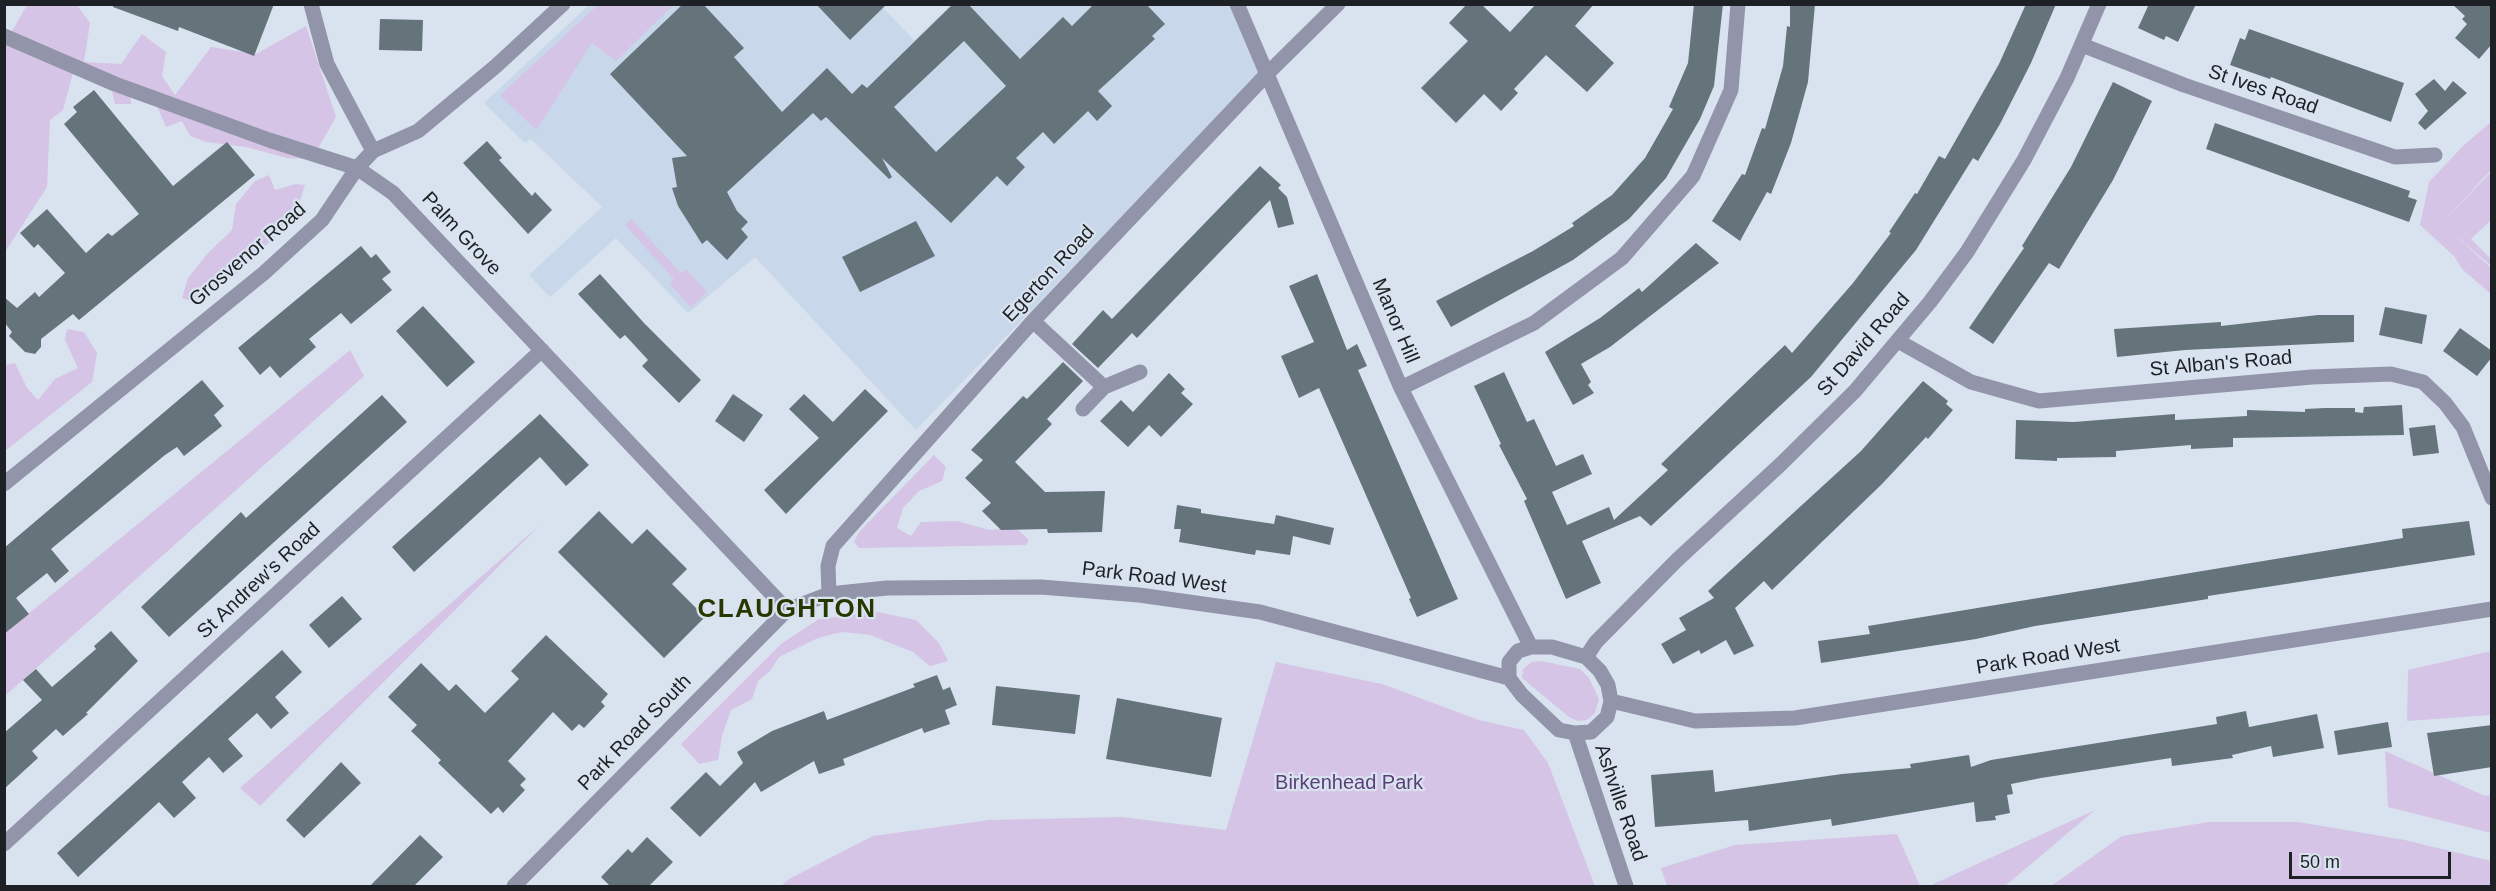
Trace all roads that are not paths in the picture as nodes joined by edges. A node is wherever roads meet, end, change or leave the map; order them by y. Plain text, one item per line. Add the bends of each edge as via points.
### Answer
1 (311, 4) edge
2 (563, 4) edge
3 (1237, 4) edge
4 (1338, 4) edge
5 (1738, 4) edge
6 (2099, 4) edge
7 (4, 36) edge
8 (2082, 45) junction
9 (1267, 74) junction
10 (373, 151) junction
11 (2435, 155) dead end
12 (357, 168) junction
13 (1033, 321) junction
14 (1898, 341) junction
15 (542, 350) junction
16 (1140, 372) dead end
17 (1104, 387) junction
18 (1401, 388) junction
19 (1083, 409) dead end
20 (4, 484) edge
21 (2492, 498) edge
22 (829, 594) junction
23 (2492, 609) edge
24 (787, 610) junction
25 (1531, 647) junction
26 (1586, 657) junction
27 (1509, 678) junction
28 (1611, 701) junction
29 (1575, 733) junction
30 (4, 843) edge
31 (514, 886) edge
32 (1626, 886) edge

1 - 10 street via 327,64
2 - 10 street, Grosvenor Road via 418,131
3 - 9 street, Manor Hill
4 - 9 street, Egerton Road
5 - 18 street via 1731,90 1693,176 1630,249 1534,323
6 - 8 street, St David Road
7 - 12 street, Palm Grove via 116,84
8 - 11 street, St Ives Road via 2184,85 2395,157
8 - 14 street, St David Road via 1997,205
9 - 13 street, Egerton Road
9 - 18 street, Manor Hill
10 - 12 street, Grosvenor Road
12 - 15 street, Palm Grove via 393,193
12 - 20 street, Grosvenor Road via 322,220 264,273
13 - 17 street
13 - 22 street, Egerton Road via 833,546 828,566
14 - 21 street, St Alban's Road via 1971,382 2039,401 2312,377 2391,374 2423,382 2463,427
14 - 26 street, St David Road via 1855,391 1677,560
15 - 24 street, Palm Grove
15 - 30 street, St Andrew's Road
16 - 17 street
17 - 19 street
18 - 25 street, Manor Hill
22 - 24 street, Park Road West
22 - 27 street, Park Road West via 887,588 1041,586 1140,595 1260,612
23 - 28 street, Park Road West via 1795,718 1695,721
24 - 31 street, Park Road South
25 - 26 street via 1552,647
25 - 27 street via 1518,651 1509,662
26 - 28 street via 1608,685
27 - 29 street via 1559,730
28 - 29 street via 1607,717 1591,732
29 - 32 street, Ashville Road

